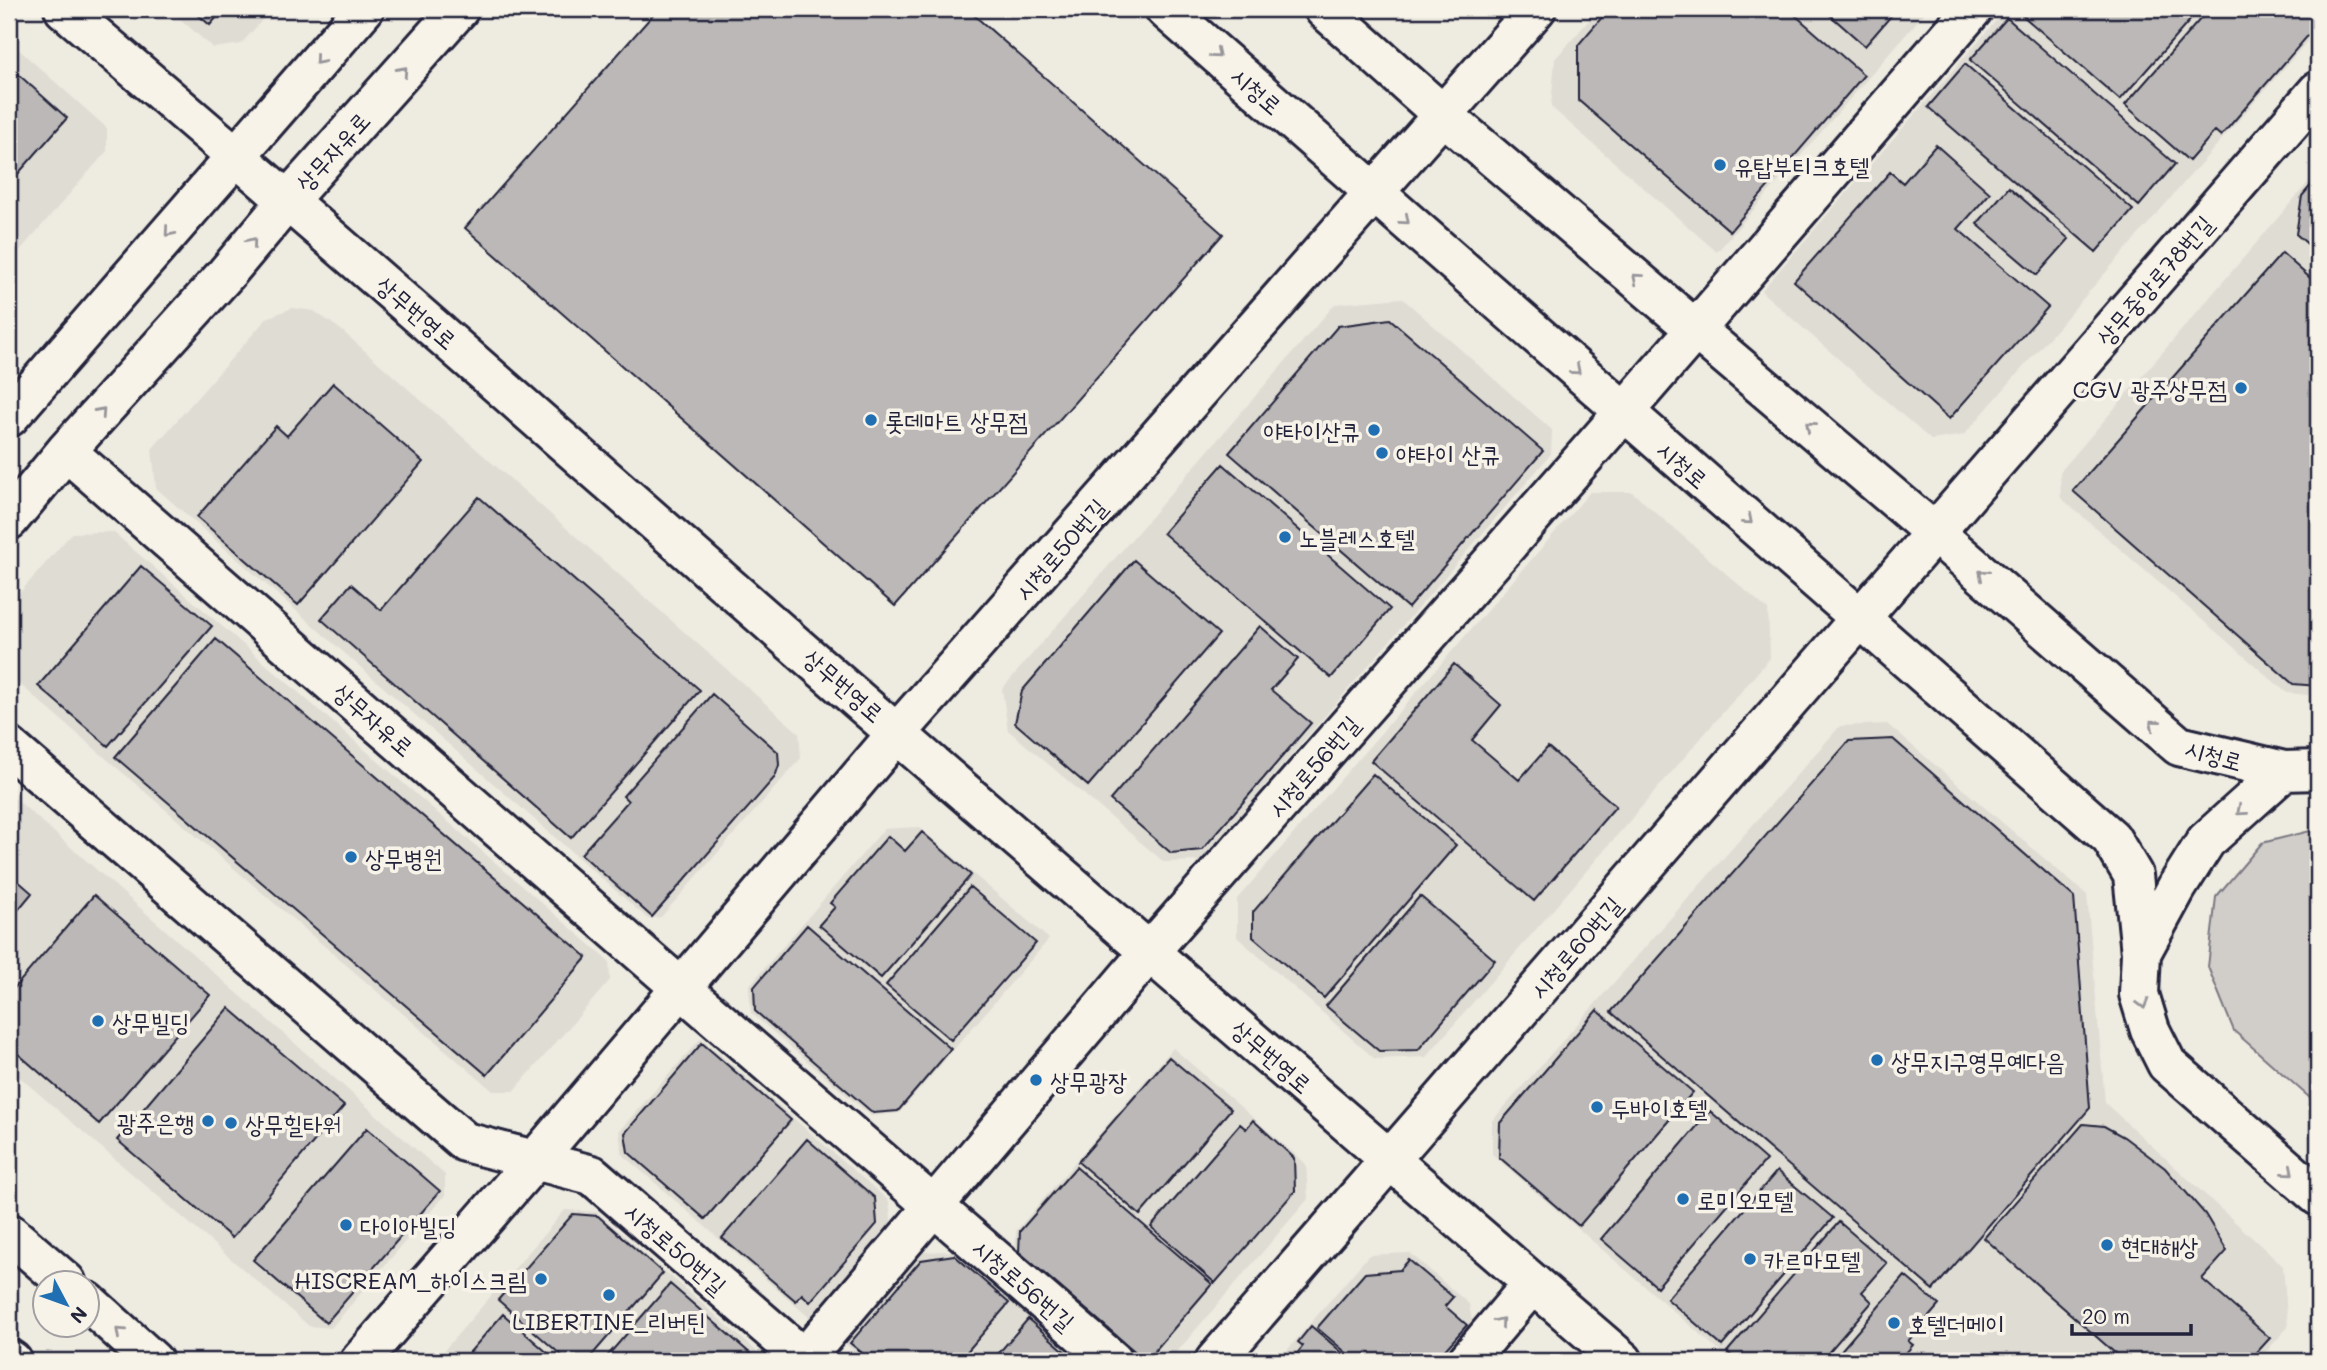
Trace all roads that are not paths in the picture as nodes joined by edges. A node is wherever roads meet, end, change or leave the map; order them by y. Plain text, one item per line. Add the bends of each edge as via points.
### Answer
1 (64, 9) edge
2 (364, 9) edge
3 (459, 9) edge
4 (1165, 9) edge
5 (1324, 9) edge
6 (1536, 9) edge
7 (1973, 9) edge
8 (2318, 91) edge
9 (1442, 114) junction
10 (236, 154) junction
11 (1373, 193) junction
12 (288, 200) junction
13 (1696, 328) junction
14 (11, 410) edge
15 (1624, 412) junction
16 (66, 450) junction
17 (9, 520) edge
18 (1935, 533) junction
19 (1861, 618) junction
20 (898, 732) junction
21 (9, 747) edge
22 (2301, 770) edge
23 (1151, 950) junction
24 (2141, 953) junction
25 (681, 988) junction
26 (536, 1159) junction
27 (1391, 1160) junction
28 (2318, 1196) edge
29 (935, 1208) junction
30 (9, 1233) edge
31 (48, 1268) edge
32 (1534, 1283) junction
33 (102, 1315) edge
34 (804, 1360) edge
35 (153, 1361) edge
36 (360, 1361) edge
37 (1114, 1361) edge
38 (1215, 1361) edge
39 (1466, 1361) edge
40 (1623, 1361) edge

1 - 10 street, 상무번영로
2 -> 10 street
12 -> 3 street, 상무자유로
4 -> 11 street, 시청로
5 - 9 street, 시청로
6 - 9 street, 시청로50번길
7 - 13 street, 시청로56번길
8 - 18 street, 상무중앙로78번길
9 - 11 street, 시청로50번길
13 -> 9 street, 시청로
10 - 12 street, 상무번영로
10 -> 14 street
11 -> 15 street, 시청로
11 - 20 street, 시청로50번길
16 -> 12 street, 상무자유로
12 - 20 street, 상무번영로
13 - 15 street, 시청로56번길
18 -> 13 street, 시청로
15 -> 19 street, 시청로
15 - 23 street, 시청로56번길
16 - 17 street, 상무자유로
16 - 25 street, 상무자유로
18 - 19 street, 시청로60번길
22 -> 18 street, 시청로 via 2179,746
19 - 24 street, 시청로 via 2111,838 2133,875
19 - 27 street, 시청로60번길
20 - 23 street, 상무번영로
20 - 25 street, 시청로50번길
21 - 26 street via 465,1142
22 -> 24 street, 시청로 via 2206,841
23 - 27 street, 상무번영로
23 - 29 street, 시청로56번길
24 -> 28 street, 시청로 via 2139,994 2166,1064
25 - 26 street, 시청로50번길
25 - 29 street
26 - 34 street, 시청로50번길 via 592,1175
26 - 36 street, 시청로50번길
27 - 32 street, 상무번영로
27 - 38 street, 시청로60번길
29 - 34 street, 시청로56번길
29 - 37 street, 시청로56번길
30 - 31 street
39 -> 32 street
32 - 40 street, 상무번영로
35 -> 33 street

